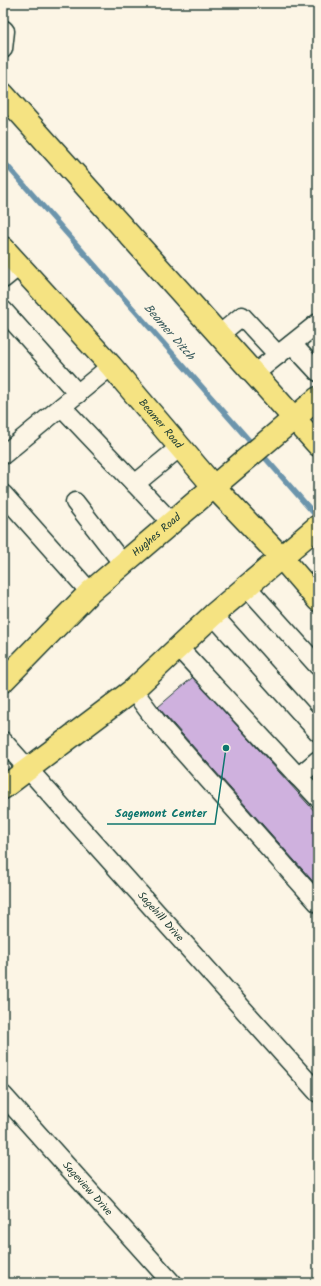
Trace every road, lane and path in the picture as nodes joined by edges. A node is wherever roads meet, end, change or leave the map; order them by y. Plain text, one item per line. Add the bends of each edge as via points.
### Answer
1 (3, 29) edge
2 (3, 49) edge
3 (3, 94) edge
4 (3, 248) edge
5 (11, 272) edge
6 (3, 310) edge
7 (318, 323) edge
8 (219, 336) junction
9 (292, 344) junction
10 (278, 355) junction
11 (111, 366) junction
12 (318, 372) edge
13 (254, 374) junction
14 (78, 394) junction
15 (318, 398) edge
16 (62, 407) junction
17 (289, 423) junction
18 (318, 445) edge
19 (180, 447) junction
20 (3, 455) edge
21 (221, 482) junction
22 (135, 484) junction
23 (3, 494) edge
24 (75, 502) dead end
25 (172, 523) junction
26 (318, 526) edge
27 (287, 552) junction
28 (123, 564) junction
29 (246, 586) junction
30 (90, 592) junction
31 (318, 600) edge
32 (213, 615) junction
33 (178, 647) junction
34 (318, 666) edge
35 (3, 681) edge
36 (133, 690) junction
37 (318, 732) edge
38 (3, 741) edge
39 (318, 760) edge
40 (29, 769) junction
41 (298, 777) junction
42 (3, 788) edge
43 (318, 798) edge
44 (318, 902) edge
45 (318, 1093) edge
46 (3, 1095) edge
47 (172, 1283) edge

1 - 2 street
3 - 8 main road
4 - 5 main road, Beamer Road
5 - 11 main road, Beamer Road
6 - 14 street
7 - 9 street
8 - 10 street via 242,316
8 - 13 main road
9 - 10 street
9 - 12 street
10 - 13 street
11 - 14 street
11 - 19 main road, Beamer Road
13 - 17 main road
14 - 16 street
15 - 17 main road, Hughes Road
16 - 20 street
16 - 22 street
17 - 18 main road
17 - 21 main road, Hughes Road
19 - 21 main road, Beamer Road
19 - 22 street
21 - 25 main road, Hughes Road
21 - 27 main road, Beamer Road
22 - 25 street
23 - 30 street
24 - 28 street
25 - 28 main road, Hughes Road
26 - 27 main road
27 - 29 main road
27 - 31 main road, Beamer Road
28 - 30 main road, Hughes Road
29 - 32 main road
29 - 34 street
30 - 35 main road, Hughes Road
32 - 33 main road
32 - 37 street
33 - 36 main road
33 - 41 street
36 - 40 main road
36 - 44 street via 157,722
38 - 40 street, Sagehill Drive
39 - 41 street
40 - 42 main road
40 - 45 street, Sagehill Drive
41 - 43 street
46 - 47 street, Sageview Drive

